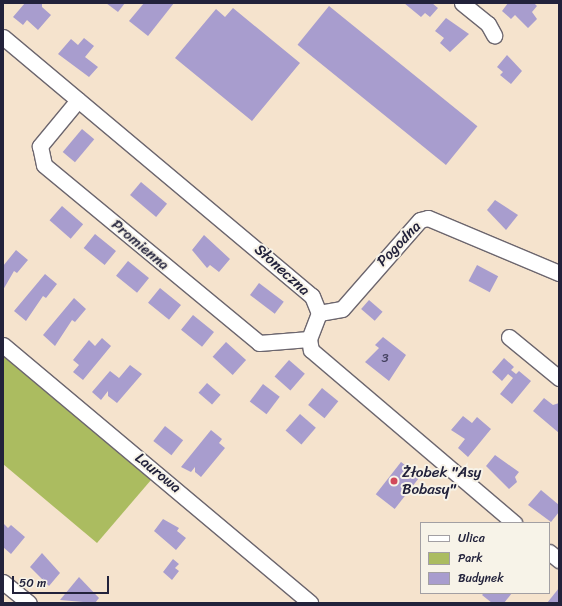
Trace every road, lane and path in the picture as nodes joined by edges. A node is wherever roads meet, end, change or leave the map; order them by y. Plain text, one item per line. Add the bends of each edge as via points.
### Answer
1 (462, 3) edge
2 (494, 35) dead end
3 (3, 37) edge
4 (78, 100) junction
5 (559, 273) edge
6 (319, 313) junction
7 (510, 336) dead end
8 (309, 339) junction
9 (3, 345) edge
10 (559, 378) edge
11 (513, 522) edge
12 (550, 553) edge
13 (559, 560) edge
14 (3, 582) edge
15 (29, 603) edge
16 (310, 603) edge

1 - 2 street via 488,24
3 - 4 street, Słoneczna
4 - 6 street, Słoneczna via 277,264 312,296
4 - 8 street, Promienna via 40,146 44,165 259,343
5 - 6 street, Pogodna via 436,220 424,219 391,251 342,309
6 - 8 street, Słoneczna
7 - 10 street
8 - 11 street via 311,350 325,364
9 - 16 street, Laurowa
12 - 13 street
14 - 15 street

